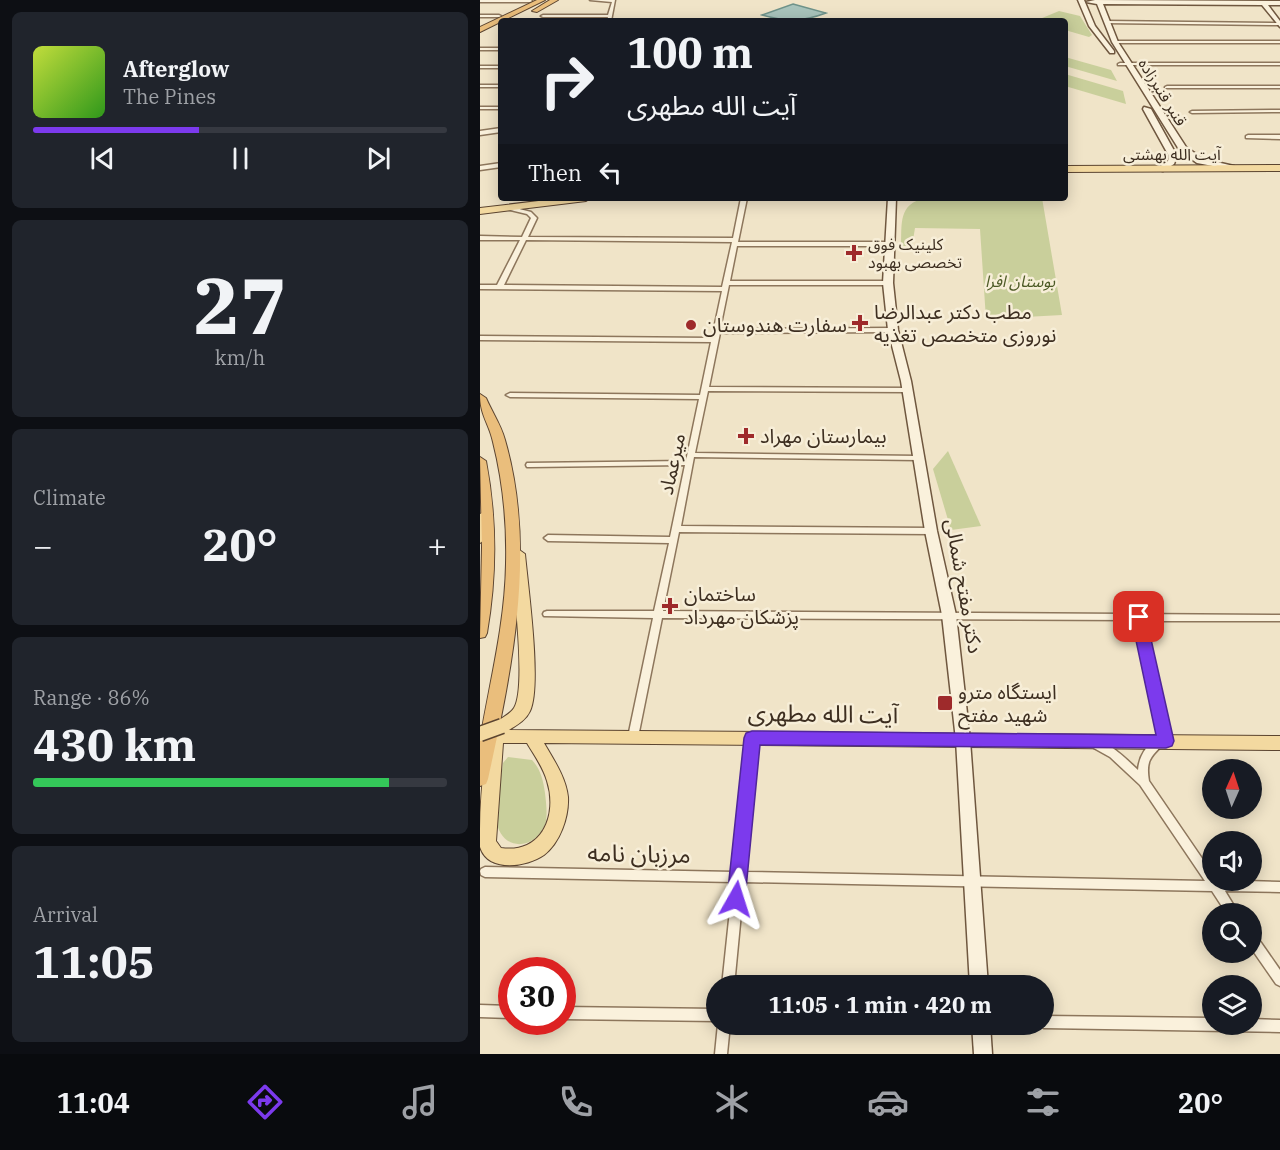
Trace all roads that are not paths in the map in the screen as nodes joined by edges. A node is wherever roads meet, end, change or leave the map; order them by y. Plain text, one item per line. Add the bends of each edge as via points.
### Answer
1 (542, 0) edge
2 (555, 0) edge
3 (592, 0) edge
4 (610, 0) edge
5 (1081, 0) edge
6 (480, 1) edge
7 (530, 1) edge
8 (1193, 1) edge
9 (1090, 2) edge
10 (1099, 2) edge
11 (1272, 4) edge
12 (1280, 15) edge
13 (480, 16) edge
14 (499, 16) dead end
15 (543, 16) dead end
16 (505, 18) edge
17 (520, 18) edge
18 (588, 18) edge
19 (610, 18) edge
20 (498, 21) edge
21 (1106, 22) junction
22 (1280, 24) edge
23 (498, 28) edge
24 (480, 30) edge
25 (480, 36) edge
26 (1115, 42) junction
27 (1280, 42) edge
28 (480, 49) edge
29 (498, 49) edge
30 (1112, 52) junction
31 (1124, 64) junction
32 (1280, 64) edge
33 (480, 67) edge
34 (498, 67) edge
35 (480, 86) edge
36 (498, 86) edge
37 (1167, 87) dead end
38 (1280, 87) edge
39 (480, 108) edge
40 (498, 108) edge
41 (1280, 111) edge
42 (1192, 112) dead end
43 (498, 130) edge
44 (480, 133) edge
45 (1248, 137) dead end
46 (1280, 137) edge
47 (498, 165) edge
48 (480, 168) edge
49 (1280, 168) edge
50 (1068, 169) edge
51 (1160, 169) junction
52 (1232, 169) junction
53 (548, 201) edge
54 (743, 201) edge
55 (892, 201) edge
56 (512, 209) junction
57 (480, 211) edge
58 (480, 238) edge
59 (524, 239) junction
60 (735, 242) junction
61 (889, 244) junction
62 (888, 283) junction
63 (726, 286) junction
64 (480, 287) edge
65 (499, 288) junction
66 (893, 330) junction
67 (716, 335) junction
68 (480, 338) edge
69 (908, 390) junction
70 (704, 393) junction
71 (510, 395) dead end
72 (480, 398) edge
73 (918, 458) junction
74 (690, 459) junction
75 (480, 461) edge
76 (530, 465) dead end
77 (510, 486) junction
78 (487, 510) junction
79 (676, 529) junction
80 (932, 531) junction
81 (480, 538) edge
82 (548, 538) dead end
83 (674, 540) junction
84 (547, 614) dead end
85 (949, 615) junction
86 (658, 616) junction
87 (1139, 617) junction
88 (1280, 618) edge
89 (480, 633) edge
90 (499, 693) junction
91 (501, 731) junction
92 (480, 735) edge
93 (532, 736) junction
94 (633, 737) junction
95 (752, 738) junction
96 (963, 740) junction
97 (1088, 741) junction
98 (1163, 741) junction
99 (1280, 742) edge
100 (480, 779) edge
101 (1144, 782) junction
102 (1202, 867) edge
103 (485, 872) dead end
104 (738, 877) junction
105 (972, 881) junction
106 (1202, 886) edge
107 (1262, 887) edge
108 (1280, 887) edge
109 (1262, 954) edge
110 (729, 975) edge
111 (978, 975) edge
112 (1280, 980) edge
113 (480, 1011) edge
114 (498, 1012) edge
115 (576, 1013) edge
116 (706, 1016) edge
117 (1054, 1022) edge
118 (1202, 1024) edge
119 (1262, 1025) edge
120 (1280, 1026) edge
121 (723, 1035) edge
122 (982, 1035) edge
123 (721, 1054) edge
124 (983, 1054) edge

1 - 16 highway
2 - 17 highway
3 - 4 street
4 - 19 street via 615,2
5 - 30 main road via 1092,26
6 - 7 street
8 - 10 main road
8 - 11 main road
9 - 10 main road
9 - 30 main road, قنبر قنبرزاده
10 - 11 main road
10 - 21 main road, قنبر قنبرزاده
11 - 12 main road
11 - 22 main road
13 - 14 street
15 - 18 street
20 - 24 highway
21 - 22 street
21 - 26 main road, قنبر قنبرزاده
23 - 25 highway
26 - 27 street
26 - 31 main road, قنبر قنبرزاده
28 - 29 street
30 - 31 main road, قنبر قنبرزاده
31 - 32 street
31 - 51 main road, قنبر قنبرزاده via 1172,151 1171,162
31 - 52 main road, قنبر قنبرزاده via 1190,156
33 - 34 street
35 - 36 street
37 - 38 street
39 - 40 street
41 - 42 street
43 - 44 street
45 - 46 street
47 - 48 street
49 - 52 main road, آیت الله بهشتی
50 - 51 main road, آیت الله بهشتی
51 - 52 main road, آیت الله بهشتی
53 - 56 main road
54 - 60 street, میرعماد
55 - 61 main road, دکتر مفتح شمالی
56 - 57 main road
56 - 59 street via 534,216
58 - 59 street
59 - 60 street
59 - 65 street
60 - 61 street
60 - 63 street, میرعماد
61 - 62 main road, دکتر مفتح شمالی
62 - 63 street
62 - 66 main road, دکتر مفتح شمالی
63 - 65 street
63 - 67 street, میرعماد
64 - 65 street
66 - 67 street
66 - 69 main road, دکتر مفتح شمالی
67 - 68 street
67 - 70 street, میرعماد
69 - 70 street
69 - 73 main road, دکتر مفتح شمالی
70 - 71 street
70 - 74 street, میرعماد
72 - 77 highway via 498,438
73 - 74 street
73 - 80 main road, دکتر مفتح شمالی
74 - 76 street
74 - 79 street, میرعماد
75 - 78 highway
77 - 90 highway via 513,585
77 - 91 main road via 528,669 523,709
78 - 81 main road
78 - 89 highway via 487,578
79 - 80 street
79 - 83 street, میرعماد
80 - 85 main road, دکتر مفتح شمالی
82 - 83 street
83 - 86 street, میرعماد
84 - 86 street
85 - 86 street
85 - 87 street
85 - 96 main road, دکتر مفتح شمالی
86 - 94 street, میرعماد
87 - 88 street
87 - 98 street
90 - 93 main road via 487,825 491,849 505,858 518,858 538,850 551,835 558,814 556,783
90 - 100 highway
91 - 92 main road, آیت الله مطهری
91 - 93 main road, آیت الله مطهری
93 - 94 main road, آیت الله مطهری
94 - 95 main road, آیت الله مطهری
95 - 96 main road, آیت الله مطهری
95 - 104 street
96 - 97 main road, آیت الله مطهری
96 - 105 main road, دکتر مفتح شمالی
97 - 98 main road, آیت الله مطهری
97 - 101 street via 1114,754
98 - 99 main road, آیت الله مطهری
98 - 101 street via 1148,751 1142,761
101 - 102 street
103 - 104 street, مرزبان نامه
104 - 105 street, مرزبان نامه
104 - 110 street
105 - 106 street, مرزبان نامه
105 - 111 main road, دکتر مفتح شمالی
107 - 108 street, مرزبان نامه
109 - 112 street
113 - 114 street
115 - 116 street
117 - 118 street
119 - 120 street
121 - 123 street
122 - 124 main road

